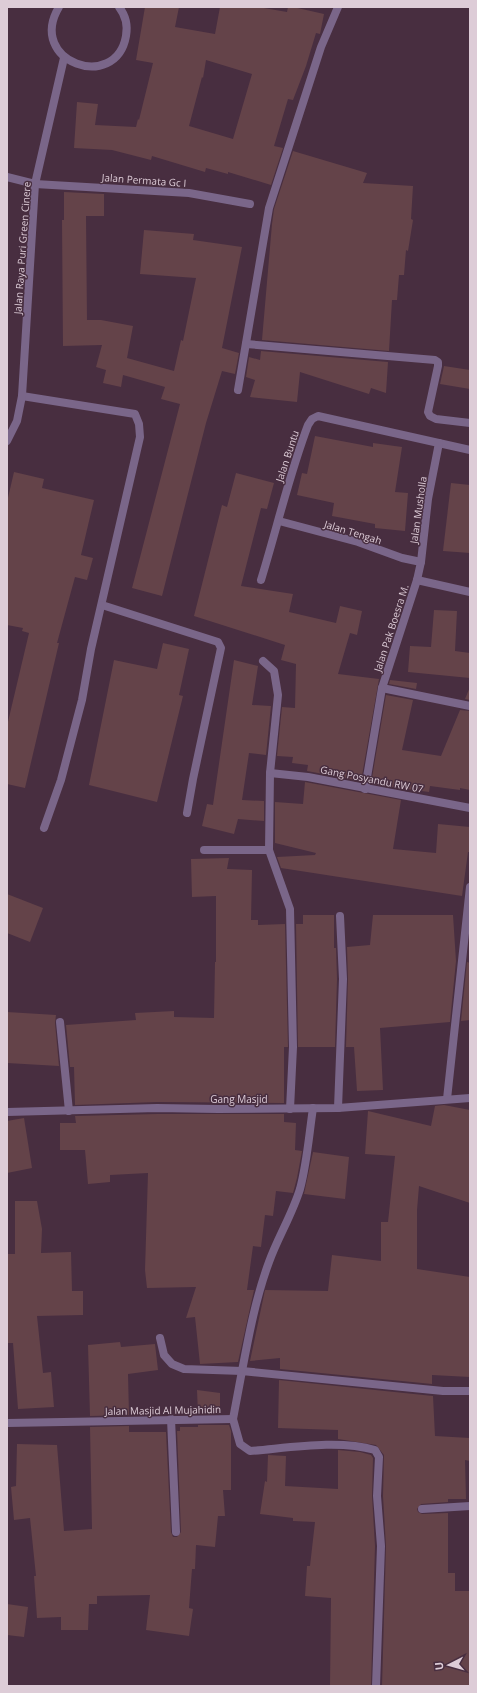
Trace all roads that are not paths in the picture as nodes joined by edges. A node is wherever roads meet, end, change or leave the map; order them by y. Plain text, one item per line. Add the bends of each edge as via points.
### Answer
1 (59, 7) edge
2 (119, 7) edge
3 (338, 7) edge
4 (64, 58) junction
5 (7, 177) edge
6 (35, 184) junction
7 (250, 204) dead end
8 (246, 344) junction
9 (238, 390) dead end
10 (22, 396) junction
11 (470, 423) edge
12 (7, 440) edge
13 (439, 443) junction
14 (470, 450) edge
15 (279, 522) junction
16 (421, 562) junction
17 (261, 580) dead end
18 (417, 580) junction
19 (470, 592) edge
20 (102, 605) junction
21 (263, 661) dead end
22 (382, 688) junction
23 (470, 706) edge
24 (270, 773) junction
25 (365, 789) junction
26 (470, 808) edge
27 (187, 813) dead end
28 (44, 828) dead end
29 (204, 850) dead end
30 (269, 850) junction
31 (470, 887) edge
32 (340, 916) dead end
33 (60, 1022) dead end
34 (470, 1098) edge
35 (447, 1099) junction
36 (313, 1108) junction
37 (338, 1108) junction
38 (290, 1109) junction
39 (69, 1111) junction
40 (7, 1112) edge
41 (160, 1338) dead end
42 (242, 1371) junction
43 (470, 1391) edge
44 (171, 1419) junction
45 (233, 1419) junction
46 (7, 1423) edge
47 (470, 1506) edge
48 (422, 1509) dead end
49 (176, 1532) dead end
50 (376, 1686) edge

1 - 4 street via 53,16 51,31 55,46
2 - 4 street via 124,13 127,28 125,42 117,54 106,63 91,67 77,65
3 - 8 street via 321,47 269,208
4 - 6 street, Jalan Raya Puri Green Cinere
5 - 6 street, Jalan Permata Gc I
6 - 7 street, Jalan Permata Gc I via 189,193
6 - 10 street, Jalan Raya Puri Green Cinere
8 - 9 street
8 - 11 street via 435,360 438,366 428,412 430,416
10 - 12 street, Jalan Raya Puri Green Cinere via 17,421
10 - 20 street via 134,414 139,424 140,437
13 - 14 street
13 - 15 street, Jalan Buntu via 318,416 312,419 305,431 293,465
13 - 16 street, Jalan Musholla via 428,499
15 - 16 street, Jalan Tengah via 358,542
15 - 17 street, Jalan Buntu
16 - 18 street, Jalan Musholla
18 - 19 street
18 - 22 street, Jalan Pak Boesra M.
20 - 27 street via 218,642 221,648
20 - 28 street via 62,780
21 - 24 street via 274,670 278,695
22 - 23 street
22 - 25 street, Jalan Pak Boesra M.
24 - 25 street, Gang Posyandu RW 07 via 308,777
24 - 30 street
25 - 26 street, Gang Posyandu RW 07
29 - 30 street
30 - 38 street via 290,909 293,1047
31 - 35 street
32 - 37 street via 343,979
33 - 39 street
34 - 35 street, Gang Masjid
35 - 37 street, Gang Masjid
36 - 37 street, Gang Masjid
36 - 38 street, Gang Masjid
36 - 42 street, Jalan Masjid Al Mujahidin via 300,1188 269,1260 252,1316
38 - 39 street, Gang Masjid via 157,1108
39 - 40 street, Gang Masjid
41 - 42 street via 164,1355 172,1364 184,1369
42 - 43 street via 443,1391
42 - 45 street, Jalan Masjid Al Mujahidin
44 - 45 street, Jalan Masjid Al Mujahidin
44 - 46 street, Jalan Masjid Al Mujahidin
44 - 49 street
45 - 50 street via 240,1444 250,1451 318,1445 364,1446 375,1450 378,1457 377,1496 381,1546
47 - 48 street

